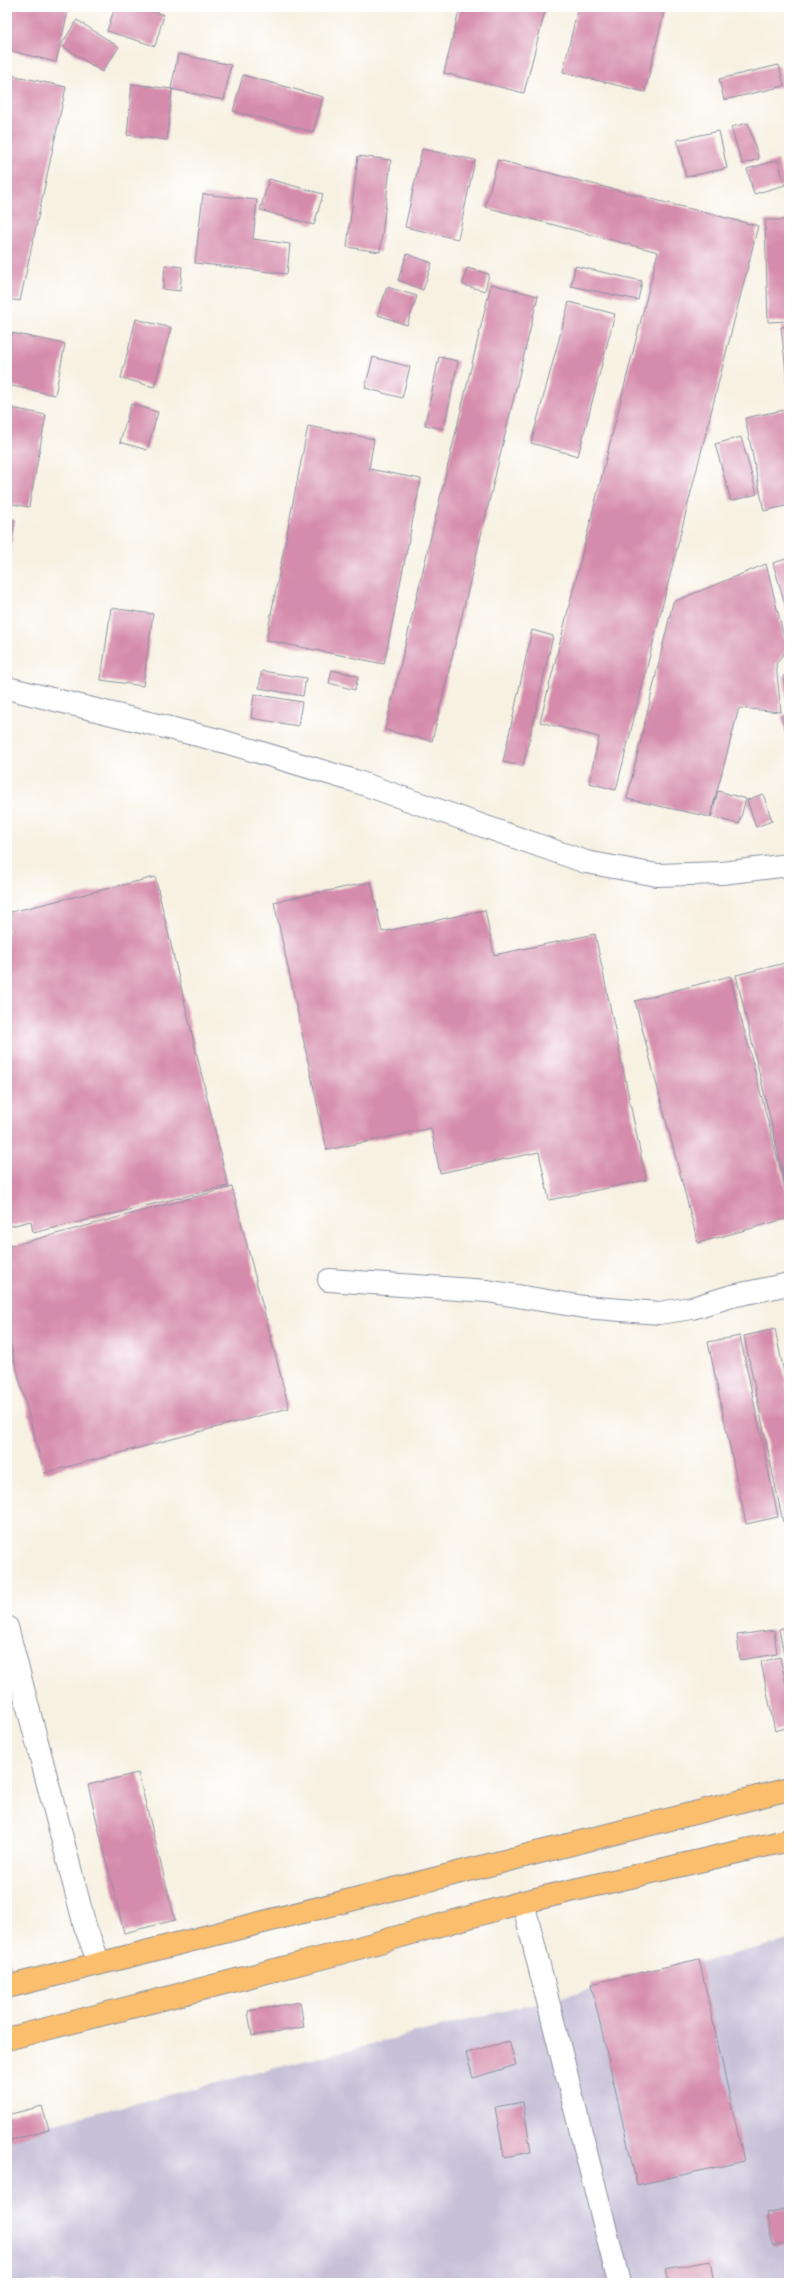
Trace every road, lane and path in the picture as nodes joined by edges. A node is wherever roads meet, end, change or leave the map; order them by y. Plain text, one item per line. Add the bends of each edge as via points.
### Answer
1 (7, 688) edge
2 (789, 865) edge
3 (329, 1280) dead end
4 (789, 1284) edge
5 (7, 1627) edge
6 (789, 1789) edge
7 (789, 1840) edge
8 (523, 1902) junction
9 (99, 1963) junction
10 (7, 1987) edge
11 (7, 2039) edge
12 (619, 2283) edge

1 - 2 lane via 230,743 355,781 586,862 656,875 722,873
3 - 4 lane via 487,1291 584,1307 659,1313 692,1308 732,1296
5 - 9 lane via 85,1926
6 - 9 main road
7 - 8 main road
8 - 11 main road via 333,1955
8 - 12 lane
9 - 10 main road

